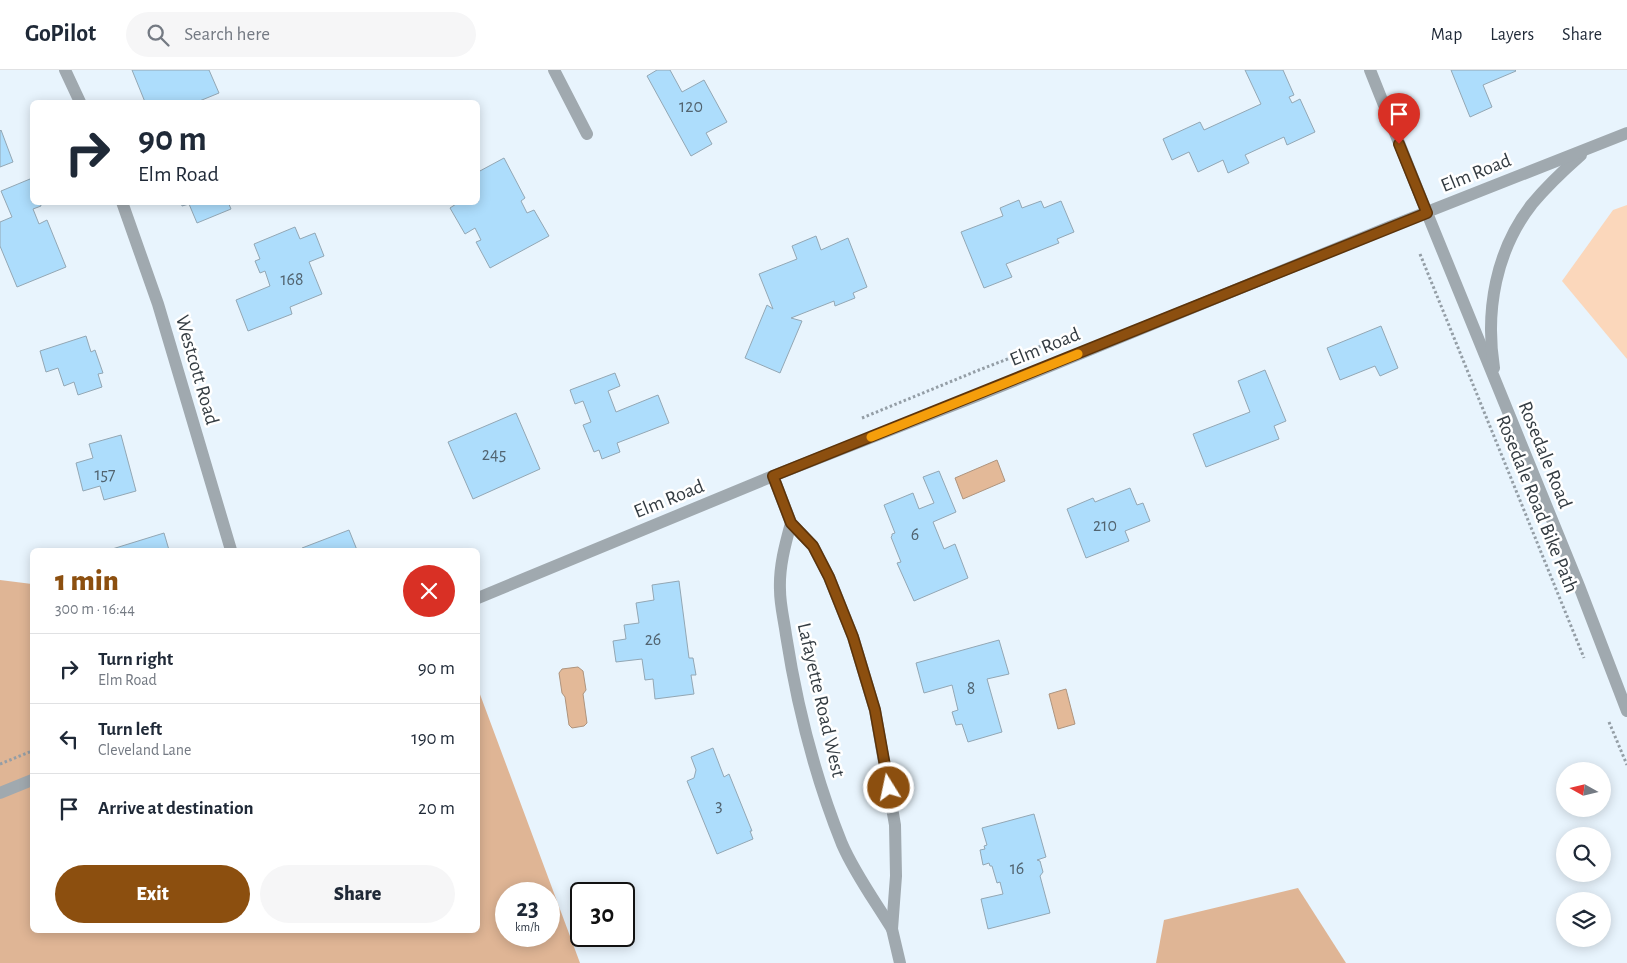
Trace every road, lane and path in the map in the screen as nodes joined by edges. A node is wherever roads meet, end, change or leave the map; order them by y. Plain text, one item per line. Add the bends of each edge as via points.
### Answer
1 (65, 70) edge
2 (554, 70) edge
3 (1370, 70) edge
4 (79, 100) edge
5 (1627, 133) edge
6 (588, 134) dead end
7 (1586, 150) junction
8 (123, 205) edge
9 (1427, 213) junction
10 (1420, 254) dead end
11 (1497, 388) junction
12 (773, 476) junction
13 (791, 523) junction
14 (230, 548) edge
15 (480, 597) edge
16 (1586, 665) dead end
17 (1627, 711) edge
18 (1608, 720) dead end
19 (30, 752) edge
20 (0, 764) edge
21 (1627, 765) edge
22 (30, 781) edge
23 (0, 793) edge
24 (892, 929) junction
25 (900, 963) edge

1 - 4 street
2 - 6 street
3 - 9 street, Rosedale Road
5 - 7 street, Elm Road
7 - 9 street, Elm Road
7 - 11 street via 1532,204 1506,248 1495,284 1491,314
8 - 14 street, Westcott Road via 158,304
9 - 11 street, Rosedale Road
9 - 12 street, Elm Road
10 - 16 path, Rosedale Road Bike Path
11 - 17 street, Rosedale Road
12 - 13 street, Lafayette Road West
12 - 15 street, Elm Road
13 - 24 street, Lafayette Road West via 813,546 829,577 853,637 875,710 895,825
13 - 24 street, Lafayette Road West via 782,556 780,590 803,724 821,788 843,845
18 - 21 path
19 - 20 path
22 - 23 street
24 - 25 street, Lafayette Road West

